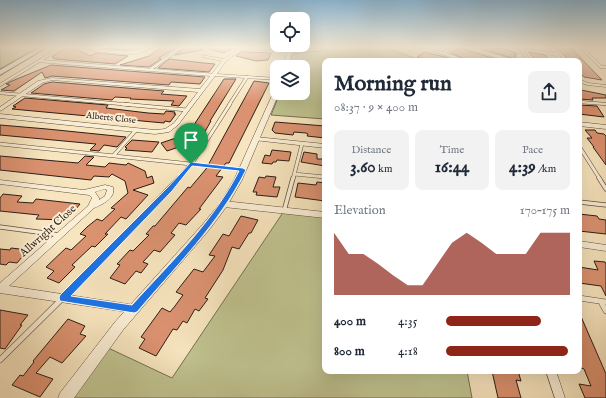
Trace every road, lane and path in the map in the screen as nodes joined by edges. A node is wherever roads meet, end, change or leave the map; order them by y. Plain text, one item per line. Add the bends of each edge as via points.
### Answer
1 (13, 66) edge
2 (32, 66) edge
3 (103, 66) edge
4 (156, 66) edge
5 (221, 66) edge
6 (601, 67) joint
7 (606, 68) edge
8 (151, 69) junction
9 (606, 72) edge
10 (0, 73) edge
11 (214, 75) junction
12 (247, 77) junction
13 (270, 79) edge
14 (582, 81) edge
15 (0, 84) edge
16 (606, 86) edge
17 (201, 91) junction
18 (0, 93) edge
19 (20, 95) junction
20 (273, 100) edge
21 (582, 102) edge
22 (606, 104) edge
23 (0, 109) edge
24 (186, 110) junction
25 (0, 116) edge
26 (582, 124) edge
27 (606, 127) edge
28 (136, 130) junction
29 (256, 140) junction
30 (0, 144) edge
31 (302, 144) junction
32 (322, 146) edge
33 (582, 151) edge
34 (114, 155) junction
35 (191, 164) junction
36 (243, 170) junction
37 (294, 174) junction
38 (322, 177) edge
39 (0, 182) edge
40 (606, 189) edge
41 (85, 192) junction
42 (582, 202) edge
43 (224, 204) junction
44 (606, 205) edge
45 (93, 206) junction
46 (284, 211) junction
47 (322, 215) edge
48 (0, 227) edge
49 (60, 235) junction
50 (582, 244) edge
51 (606, 248) edge
52 (0, 289) edge
53 (63, 298) junction
54 (582, 298) edge
55 (604, 302) edge
56 (134, 309) junction
57 (606, 311) edge
58 (0, 360) edge
59 (552, 374) edge
60 (65, 398) edge
61 (560, 398) edge

1 - 10 main road
2 - 15 lane
3 - 8 lane
4 - 8 lane
5 - 11 street, Alberts Close
6 - 7 lane
6 - 9 lane
8 - 11 lane
11 - 12 street
11 - 17 street, Alberts Close
12 - 13 street
12 - 35 lane
14 - 16 street
17 - 19 street via 52,79 40,82
17 - 24 street, Alberts Close
18 - 19 lane
19 - 23 street
19 - 24 lane
20 - 29 street
21 - 22 lane
24 - 28 street, Alberts Close via 176,124 167,130
25 - 28 street, Alberts Close
26 - 27 street
28 - 34 lane
29 - 31 street
29 - 36 street
30 - 34 lane
31 - 32 street
31 - 37 lane
33 - 40 lane
34 - 35 lane
35 - 36 path
35 - 53 lane via 170,190
36 - 43 street
37 - 38 lane
37 - 46 lane
39 - 41 street, Allwright Close
41 - 45 street, Allwright Close via 95,196
41 - 45 street, Allwright Close via 104,187 111,189 108,196
42 - 44 lane
43 - 46 street
43 - 56 street
45 - 49 street, Allwright Close
46 - 47 street
48 - 49 lane
49 - 52 street, Allwright Close
50 - 51 street
52 - 53 street, Allwright Close
53 - 56 street, Allwright Close
53 - 58 lane
54 - 55 lane
55 - 57 lane
56 - 60 street
59 - 61 street

